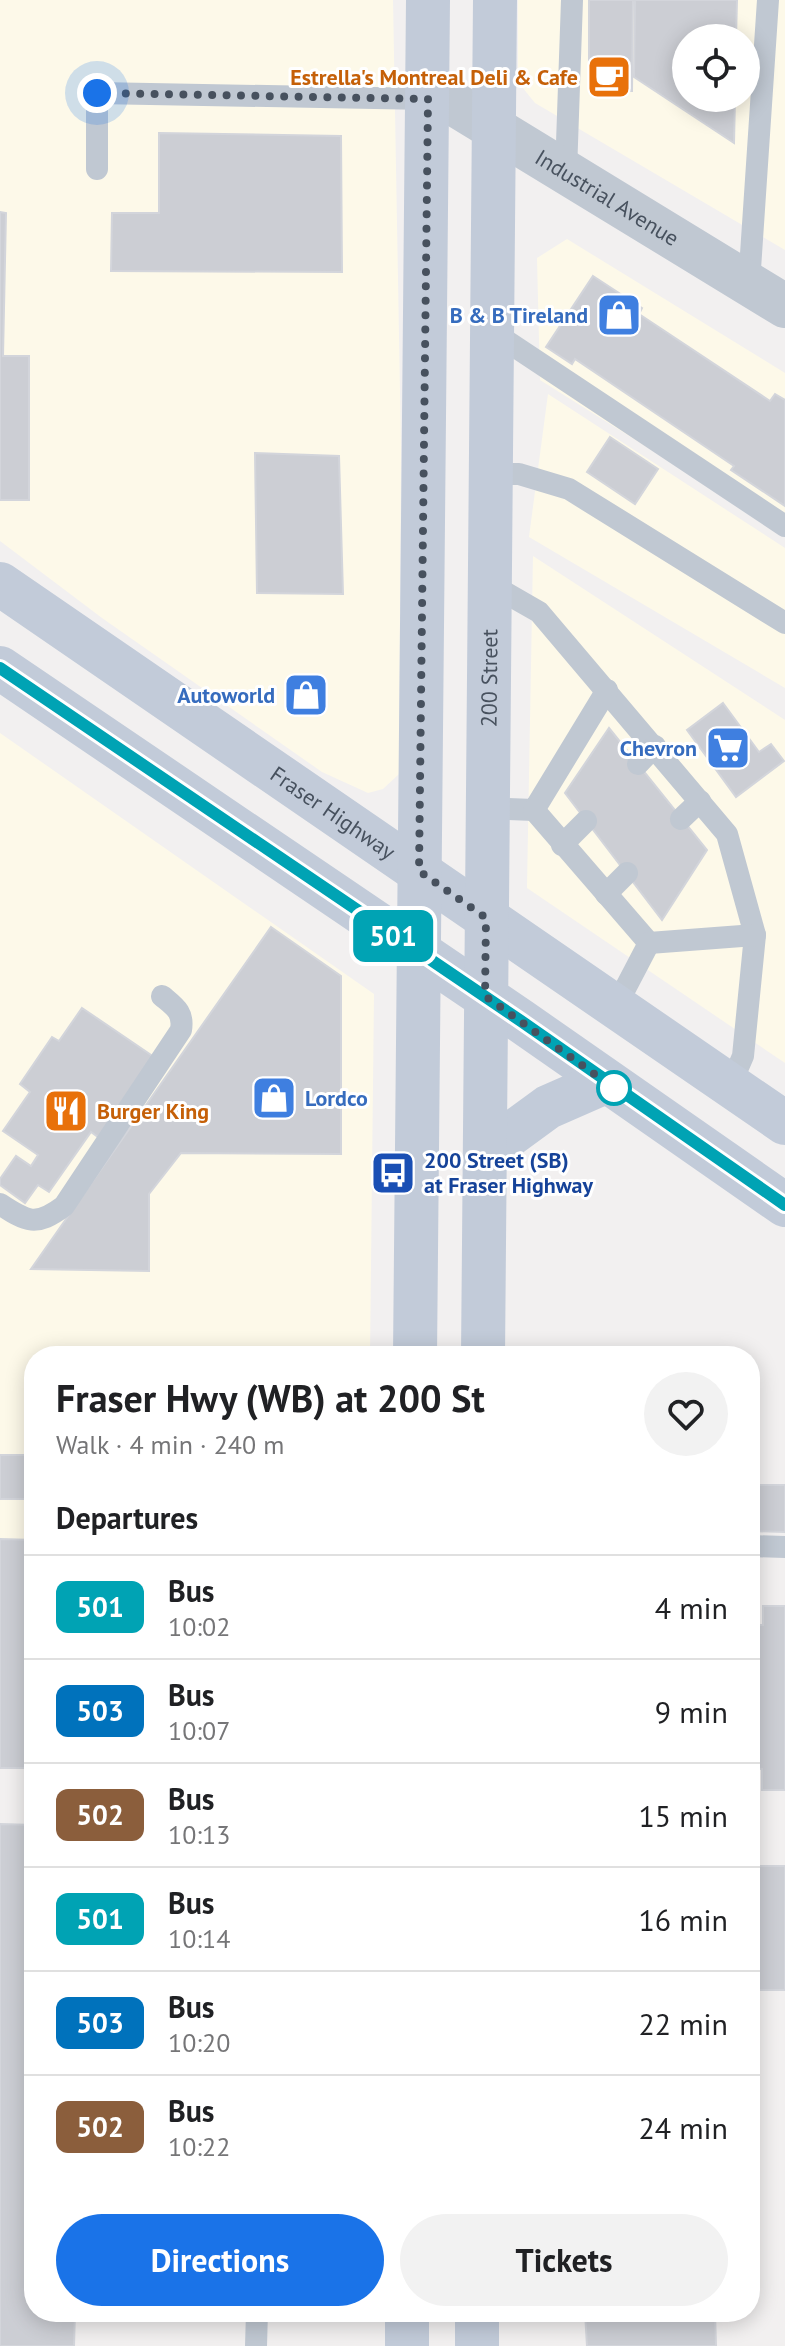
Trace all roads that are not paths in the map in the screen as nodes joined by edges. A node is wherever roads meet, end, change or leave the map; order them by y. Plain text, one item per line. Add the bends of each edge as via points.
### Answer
1 (428, 0) edge
2 (495, 0) edge
3 (572, 0) edge
4 (768, 0) edge
5 (428, 94) junction
6 (493, 127) junction
7 (97, 169) dead end
8 (566, 172) junction
9 (767, 295) edge
10 (493, 332) junction
11 (491, 474) junction
12 (785, 526) edge
13 (0, 584) edge
14 (490, 584) junction
15 (785, 623) edge
16 (0, 668) edge
17 (607, 690) junction
18 (655, 746) junction
19 (638, 764) dead end
20 (700, 801) junction
21 (487, 808) junction
22 (534, 810) junction
23 (681, 819) dead end
24 (586, 821) dead end
25 (562, 845) junction
26 (419, 871) junction
27 (627, 873) dead end
28 (606, 894) junction
29 (486, 918) junction
30 (755, 935) junction
31 (649, 943) junction
32 (418, 952) junction
33 (162, 996) dead end
34 (485, 996) junction
35 (615, 1008) junction
36 (605, 1082) junction
37 (730, 1086) junction
38 (785, 1123) edge
39 (485, 1153) junction
40 (0, 1204) edge
41 (785, 1205) edge
42 (415, 1346) edge
43 (483, 1346) edge
44 (760, 1546) edge
45 (785, 1547) edge
46 (257, 2322) edge
47 (407, 2322) edge
48 (477, 2322) edge
49 (256, 2346) edge
50 (407, 2346) edge
51 (477, 2346) edge

1 - 5 main road
2 - 6 main road, 200 Street
3 - 8 lane
4 - 9 lane
5 - 6 street, Industrial Avenue
5 - 7 lane via 97,93
5 - 26 main road
6 - 8 street, Industrial Avenue
6 - 10 main road, 200 Street
8 - 9 street, Industrial Avenue
10 - 11 main road, 200 Street
10 - 12 lane
11 - 14 main road, 200 Street
11 - 15 lane via 519,474 569,489
13 - 26 main road, Fraser Highway
14 - 17 lane via 539,612
14 - 21 main road, 200 Street
16 - 32 main road
17 - 18 lane
17 - 22 lane
18 - 19 lane
18 - 20 lane
20 - 23 lane
20 - 30 lane via 727,834
21 - 22 lane
21 - 29 main road, 200 Street
22 - 25 lane
24 - 25 lane
25 - 28 lane
26 - 29 main road, Fraser Highway
26 - 32 main road
27 - 28 lane
28 - 31 lane
29 - 34 main road, 200 Street
29 - 35 main road, Fraser Highway
30 - 31 lane
30 - 37 lane via 743,1056
31 - 35 lane
32 - 34 main road
32 - 42 main road
33 - 40 lane via 178,1009 181,1030 64,1206 48,1218 32,1221
34 - 36 main road
34 - 39 main road, 200 Street
35 - 37 main road, Fraser Highway
36 - 39 main road via 548,1107
36 - 41 main road
37 - 38 main road, Fraser Highway
39 - 43 main road, 200 Street
44 - 45 lane
46 - 49 lane
47 - 50 main road
48 - 51 main road

